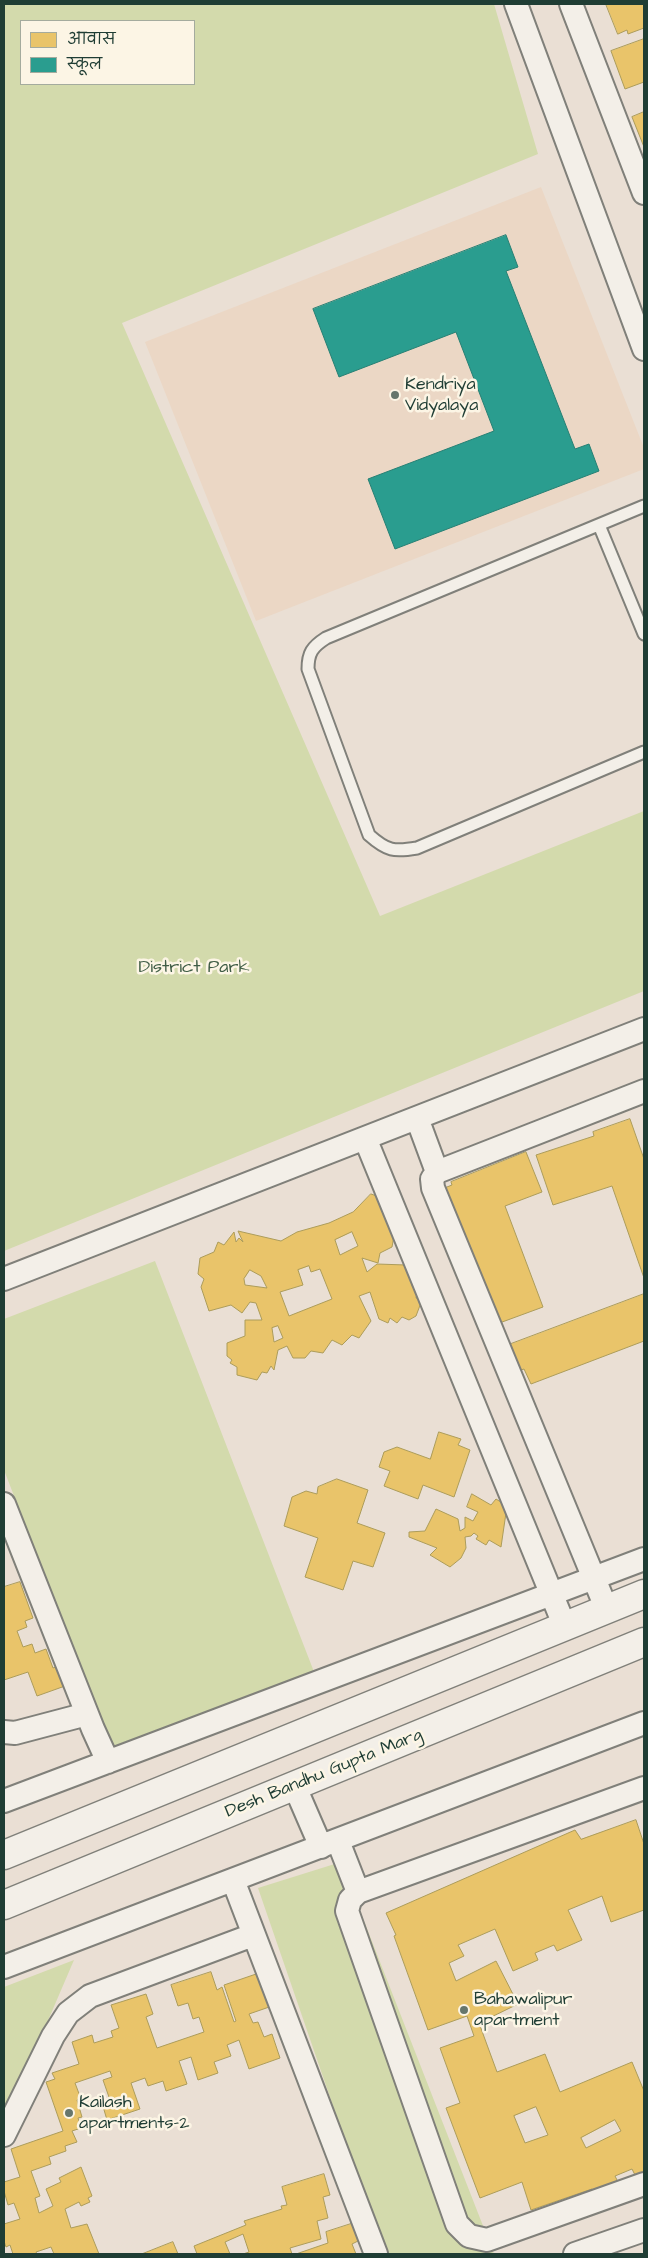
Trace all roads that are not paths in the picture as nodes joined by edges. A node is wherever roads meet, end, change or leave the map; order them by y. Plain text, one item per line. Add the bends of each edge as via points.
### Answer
1 (516, 4) edge
2 (571, 4) edge
3 (644, 189) edge
4 (644, 349) edge
5 (644, 506) edge
6 (599, 524) junction
7 (644, 634) edge
8 (644, 752) edge
9 (644, 1029) edge
10 (644, 1091) edge
11 (417, 1118) junction
12 (365, 1138) junction
13 (437, 1172) junction
14 (4, 1279) edge
15 (4, 1504) edge
16 (644, 1559) edge
17 (592, 1579) junction
18 (552, 1594) junction
19 (644, 1594) edge
20 (607, 1610) junction
21 (565, 1626) junction
22 (644, 1642) edge
23 (87, 1714) junction
24 (644, 1723) edge
25 (4, 1732) edge
26 (108, 1762) junction
27 (295, 1787) junction
28 (644, 1788) edge
29 (4, 1801) edge
30 (330, 1844) junction
31 (4, 1855) edge
32 (233, 1880) junction
33 (358, 1892) junction
34 (4, 1905) edge
35 (254, 1935) junction
36 (4, 1967) edge
37 (4, 2135) edge
38 (644, 2184) edge
39 (644, 2230) edge
40 (376, 2254) edge
41 (575, 2254) edge

1 - 4 street
2 - 3 street
5 - 6 lane
6 - 7 lane
6 - 8 lane via 326,638 313,647 308,656 308,669 369,835 383,848 400,851 418,848
9 - 11 street
10 - 13 street
11 - 12 street
11 - 13 street
12 - 14 street
12 - 18 street
13 - 17 street via 432,1179 433,1188
15 - 23 street
16 - 17 street
17 - 18 street
17 - 20 street
18 - 21 street
18 - 26 street
19 - 20 street
20 - 21 street
21 - 31 street
22 - 27 street, Desh Bandhu Gupta Marg
23 - 25 street via 15,1733
23 - 26 street
24 - 30 street
26 - 29 street
27 - 30 street
27 - 34 street, Desh Bandhu Gupta Marg
28 - 33 street
30 - 32 street
30 - 33 street
32 - 35 street
32 - 36 street
33 - 38 street via 350,1900 347,1911 457,2224 469,2236 486,2240
35 - 37 street via 90,1996 68,2014 53,2036
35 - 40 street
39 - 41 street

